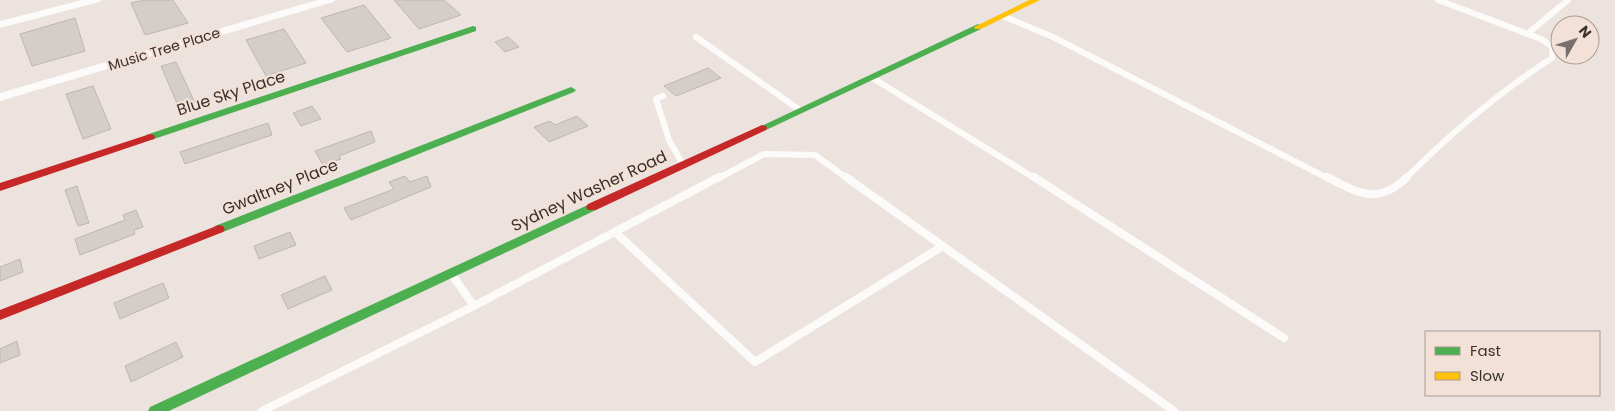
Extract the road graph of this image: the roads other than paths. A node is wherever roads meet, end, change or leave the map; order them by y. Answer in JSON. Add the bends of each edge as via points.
{"nodes":[{"id":1,"x":96,"y":0,"type":"edge"},
{"id":2,"x":329,"y":0,"type":"edge"},
{"id":3,"x":1036,"y":0,"type":"edge"},
{"id":4,"x":1438,"y":0,"type":"edge"},
{"id":5,"x":1568,"y":0,"type":"edge"},
{"id":6,"x":1003,"y":16,"type":"junction"},
{"id":7,"x":0,"y":25,"type":"edge"},
{"id":8,"x":473,"y":29,"type":"dead end"},
{"id":9,"x":1527,"y":34,"type":"junction"},
{"id":10,"x":696,"y":37,"type":"dead end"},
{"id":11,"x":872,"y":77,"type":"junction"},
{"id":12,"x":571,"y":90,"type":"dead end"},
{"id":13,"x":663,"y":96,"type":"dead end"},
{"id":14,"x":0,"y":97,"type":"edge"},
{"id":15,"x":800,"y":110,"type":"junction"},
{"id":16,"x":683,"y":165,"type":"junction"},
{"id":17,"x":0,"y":187,"type":"edge"},
{"id":18,"x":615,"y":232,"type":"junction"},
{"id":19,"x":943,"y":246,"type":"junction"},
{"id":20,"x":450,"y":273,"type":"junction"},
{"id":21,"x":474,"y":306,"type":"junction"},
{"id":22,"x":0,"y":315,"type":"edge"},
{"id":23,"x":1284,"y":338,"type":"dead end"},
{"id":24,"x":276,"y":408,"type":"edge"},
{"id":25,"x":155,"y":411,"type":"edge"},
{"id":26,"x":262,"y":411,"type":"edge"},
{"id":27,"x":1174,"y":411,"type":"edge"}],
"edges":[{"from":1,"to":7,"type":"street"},
{"from":2,"to":14,"type":"street","name":"Music Tree Place"},
{"from":3,"to":6,"type":"street","name":"Sydney Washer Road"},
{"from":4,"to":9,"type":"lane"},
{"from":5,"to":9,"type":"lane"},
{"from":6,"to":9,"type":"lane","via":[[1053,37],[1357,192],[1374,196],[1396,188],[1425,159],[1523,77],[1552,58],[1553,47]]},
{"from":6,"to":11,"type":"street","name":"Sydney Washer Road"},
{"from":8,"to":17,"type":"street","name":"Blue Sky Place"},
{"from":10,"to":15,"type":"lane"},
{"from":11,"to":15,"type":"street","name":"Sydney Washer Road"},
{"from":11,"to":23,"type":"lane"},
{"from":12,"to":22,"type":"street","name":"Gwaltney Place"},
{"from":13,"to":16,"type":"lane","via":[[656,99],[669,140]]},
{"from":15,"to":16,"type":"street","name":"Sydney Washer Road"},
{"from":16,"to":20,"type":"street","name":"Sydney Washer Road"},
{"from":18,"to":19,"type":"lane","via":[[764,154],[815,155]]},
{"from":18,"to":19,"type":"lane","via":[[755,362]]},
{"from":18,"to":21,"type":"lane"},
{"from":19,"to":27,"type":"lane"},
{"from":20,"to":21,"type":"lane"},
{"from":20,"to":25,"type":"street","name":"Sydney Washer Road"},
{"from":21,"to":24,"type":"lane"},
{"from":24,"to":26,"type":"lane"}]}
